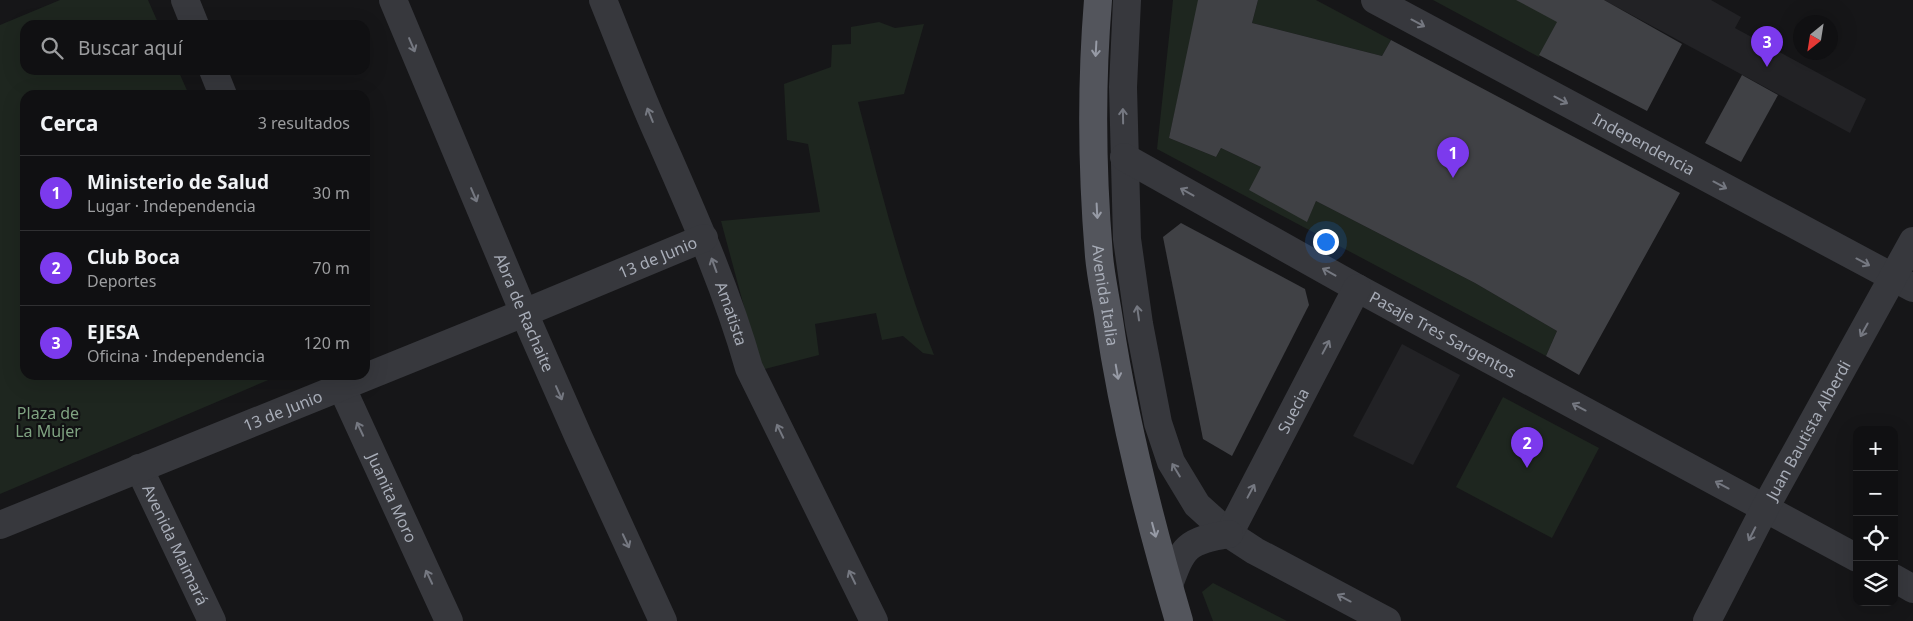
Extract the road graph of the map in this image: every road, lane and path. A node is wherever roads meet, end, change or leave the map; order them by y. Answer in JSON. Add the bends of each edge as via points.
{"nodes":[{"id":1,"x":185,"y":0,"type":"edge"},
{"id":2,"x":393,"y":0,"type":"edge"},
{"id":3,"x":603,"y":0,"type":"edge"},
{"id":4,"x":1098,"y":0,"type":"edge"},
{"id":5,"x":1127,"y":0,"type":"edge"},
{"id":6,"x":1375,"y":0,"type":"edge"},
{"id":7,"x":193,"y":20,"type":"edge"},
{"id":8,"x":215,"y":75,"type":"edge"},
{"id":9,"x":221,"y":90,"type":"edge"},
{"id":10,"x":1124,"y":157,"type":"junction"},
{"id":11,"x":704,"y":238,"type":"junction"},
{"id":12,"x":1913,"y":241,"type":"edge"},
{"id":13,"x":1903,"y":283,"type":"edge"},
{"id":14,"x":1357,"y":288,"type":"junction"},
{"id":15,"x":524,"y":313,"type":"junction"},
{"id":16,"x":370,"y":369,"type":"edge"},
{"id":17,"x":338,"y":381,"type":"edge"},
{"id":18,"x":139,"y":468,"type":"junction"},
{"id":19,"x":1765,"y":508,"type":"junction"},
{"id":20,"x":0,"y":525,"type":"edge"},
{"id":21,"x":1229,"y":534,"type":"junction"},
{"id":22,"x":1853,"y":556,"type":"edge"},
{"id":23,"x":1898,"y":580,"type":"edge"},
{"id":24,"x":1168,"y":585,"type":"junction"},
{"id":25,"x":1913,"y":589,"type":"edge"},
{"id":26,"x":212,"y":621,"type":"edge"},
{"id":27,"x":449,"y":621,"type":"edge"},
{"id":28,"x":663,"y":621,"type":"edge"},
{"id":29,"x":874,"y":621,"type":"edge"},
{"id":30,"x":1179,"y":621,"type":"edge"},
{"id":31,"x":1387,"y":621,"type":"edge"},
{"id":32,"x":1706,"y":621,"type":"edge"}],
"edges":[{"from":1,"to":7,"type":"street"},
{"from":2,"to":15,"type":"street","name":"Abra de Rachaite","one_way":true},
{"from":11,"to":3,"type":"street","name":"Amatista","one_way":true},
{"from":4,"to":24,"type":"main road","name":"Avenida Italia","one_way":true,"via":[[1093,99],[1100,258],[1122,398]]},
{"from":10,"to":5,"type":"street","name":"Avenida Italia","one_way":true},
{"from":6,"to":13,"type":"street","name":"Independencia","one_way":true},
{"from":8,"to":9,"type":"street"},
{"from":14,"to":10,"type":"street","name":"Pasaje Tres Sargentos","one_way":true},
{"from":21,"to":10,"type":"street","name":"Avenida Italia","one_way":true,"via":[[1197,505],[1171,462],[1158,423],[1127,239]]},
{"from":11,"to":15,"type":"street","name":"13 de Junio"},
{"from":29,"to":11,"type":"street","name":"Amatista","one_way":true,"via":[[749,368]]},
{"from":12,"to":13,"type":"street","name":"Juan Bautista Alberdi"},
{"from":13,"to":19,"type":"street","name":"Juan Bautista Alberdi","one_way":true},
{"from":19,"to":14,"type":"street","name":"Pasaje Tres Sargentos","one_way":true},
{"from":21,"to":14,"type":"street","name":"Suecia","one_way":true},
{"from":15,"to":16,"type":"street","name":"13 de Junio"},
{"from":15,"to":28,"type":"street","name":"Abra de Rachaite","one_way":true},
{"from":17,"to":18,"type":"street","name":"13 de Junio"},
{"from":27,"to":17,"type":"street","name":"Juanita Moro","one_way":true},
{"from":18,"to":20,"type":"street","name":"13 de Junio"},
{"from":18,"to":26,"type":"street","name":"Avenida Maimará"},
{"from":19,"to":22,"type":"street","name":"Pasaje Tres Sargentos"},
{"from":19,"to":32,"type":"street","name":"Juan Bautista Alberdi","one_way":true},
{"from":21,"to":24,"type":"street","via":[[1210,537],[1187,548],[1180,556]]},
{"from":31,"to":21,"type":"street","name":"Avenida Italia","one_way":true,"via":[[1255,552]]},
{"from":23,"to":25,"type":"street"},
{"from":24,"to":30,"type":"main road","name":"Avenida Italia"}]}
